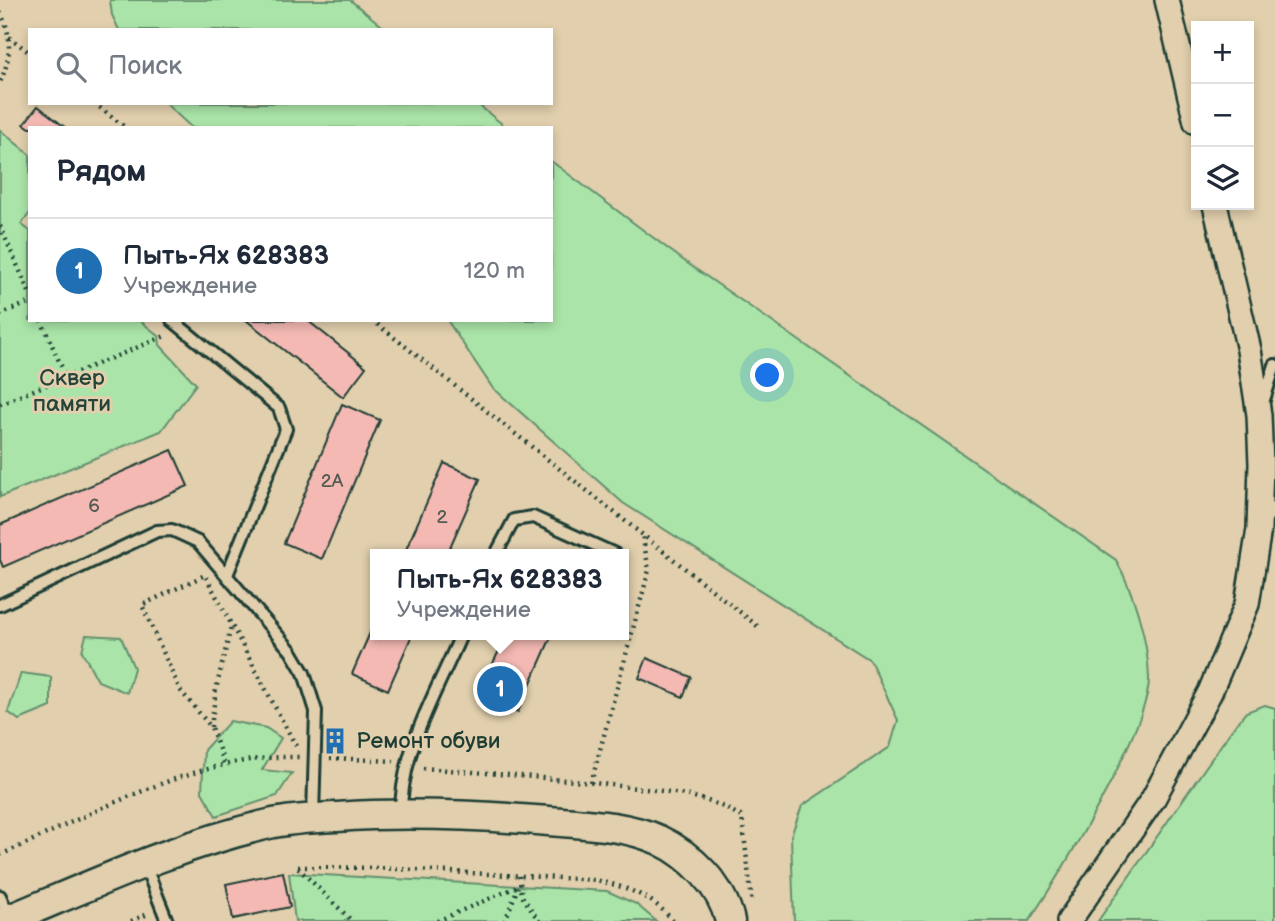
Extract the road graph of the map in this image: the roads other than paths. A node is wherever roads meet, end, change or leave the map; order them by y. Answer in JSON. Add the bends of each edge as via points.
{"nodes":[{"id":1,"x":1167,"y":0,"type":"edge"},
{"id":2,"x":1191,"y":101,"type":"edge"},
{"id":3,"x":1216,"y":210,"type":"edge"},
{"id":4,"x":174,"y":322,"type":"edge"},
{"id":5,"x":1275,"y":365,"type":"edge"},
{"id":6,"x":1259,"y":415,"type":"junction"},
{"id":7,"x":1275,"y":507,"type":"edge"},
{"id":8,"x":1259,"y":529,"type":"junction"},
{"id":9,"x":499,"y":549,"type":"edge"},
{"id":10,"x":604,"y":549,"type":"edge"},
{"id":11,"x":226,"y":575,"type":"junction"},
{"id":12,"x":0,"y":605,"type":"edge"},
{"id":13,"x":459,"y":640,"type":"edge"},
{"id":14,"x":401,"y":813,"type":"junction"},
{"id":15,"x":313,"y":818,"type":"junction"},
{"id":16,"x":144,"y":863,"type":"junction"},
{"id":17,"x":5,"y":912,"type":"edge"},
{"id":18,"x":167,"y":921,"type":"edge"},
{"id":19,"x":730,"y":921,"type":"edge"},
{"id":20,"x":1069,"y":921,"type":"edge"}],
"edges":[{"from":1,"to":2,"type":"street"},
{"from":3,"to":6,"type":"street","via":[[1249,350]]},
{"from":4,"to":11,"type":"lane","via":[[279,408],[286,429]]},
{"from":5,"to":6,"type":"lane"},
{"from":6,"to":8,"type":"street"},
{"from":7,"to":8,"type":"lane"},
{"from":8,"to":20,"type":"street","via":[[1247,604],[1210,692],[1153,799]]},
{"from":9,"to":10,"type":"lane","via":[[514,520],[523,517],[533,517]]},
{"from":11,"to":12,"type":"lane","via":[[188,535],[157,531]]},
{"from":11,"to":15,"type":"lane","via":[[291,651],[312,692],[316,711]]},
{"from":13,"to":14,"type":"lane","via":[[407,764]]},
{"from":14,"to":15,"type":"street"},
{"from":14,"to":19,"type":"street","via":[[590,825],[658,840],[688,858],[713,884]]},
{"from":15,"to":16,"type":"street","via":[[225,835]]},
{"from":16,"to":17,"type":"street"},
{"from":16,"to":18,"type":"lane"}]}
